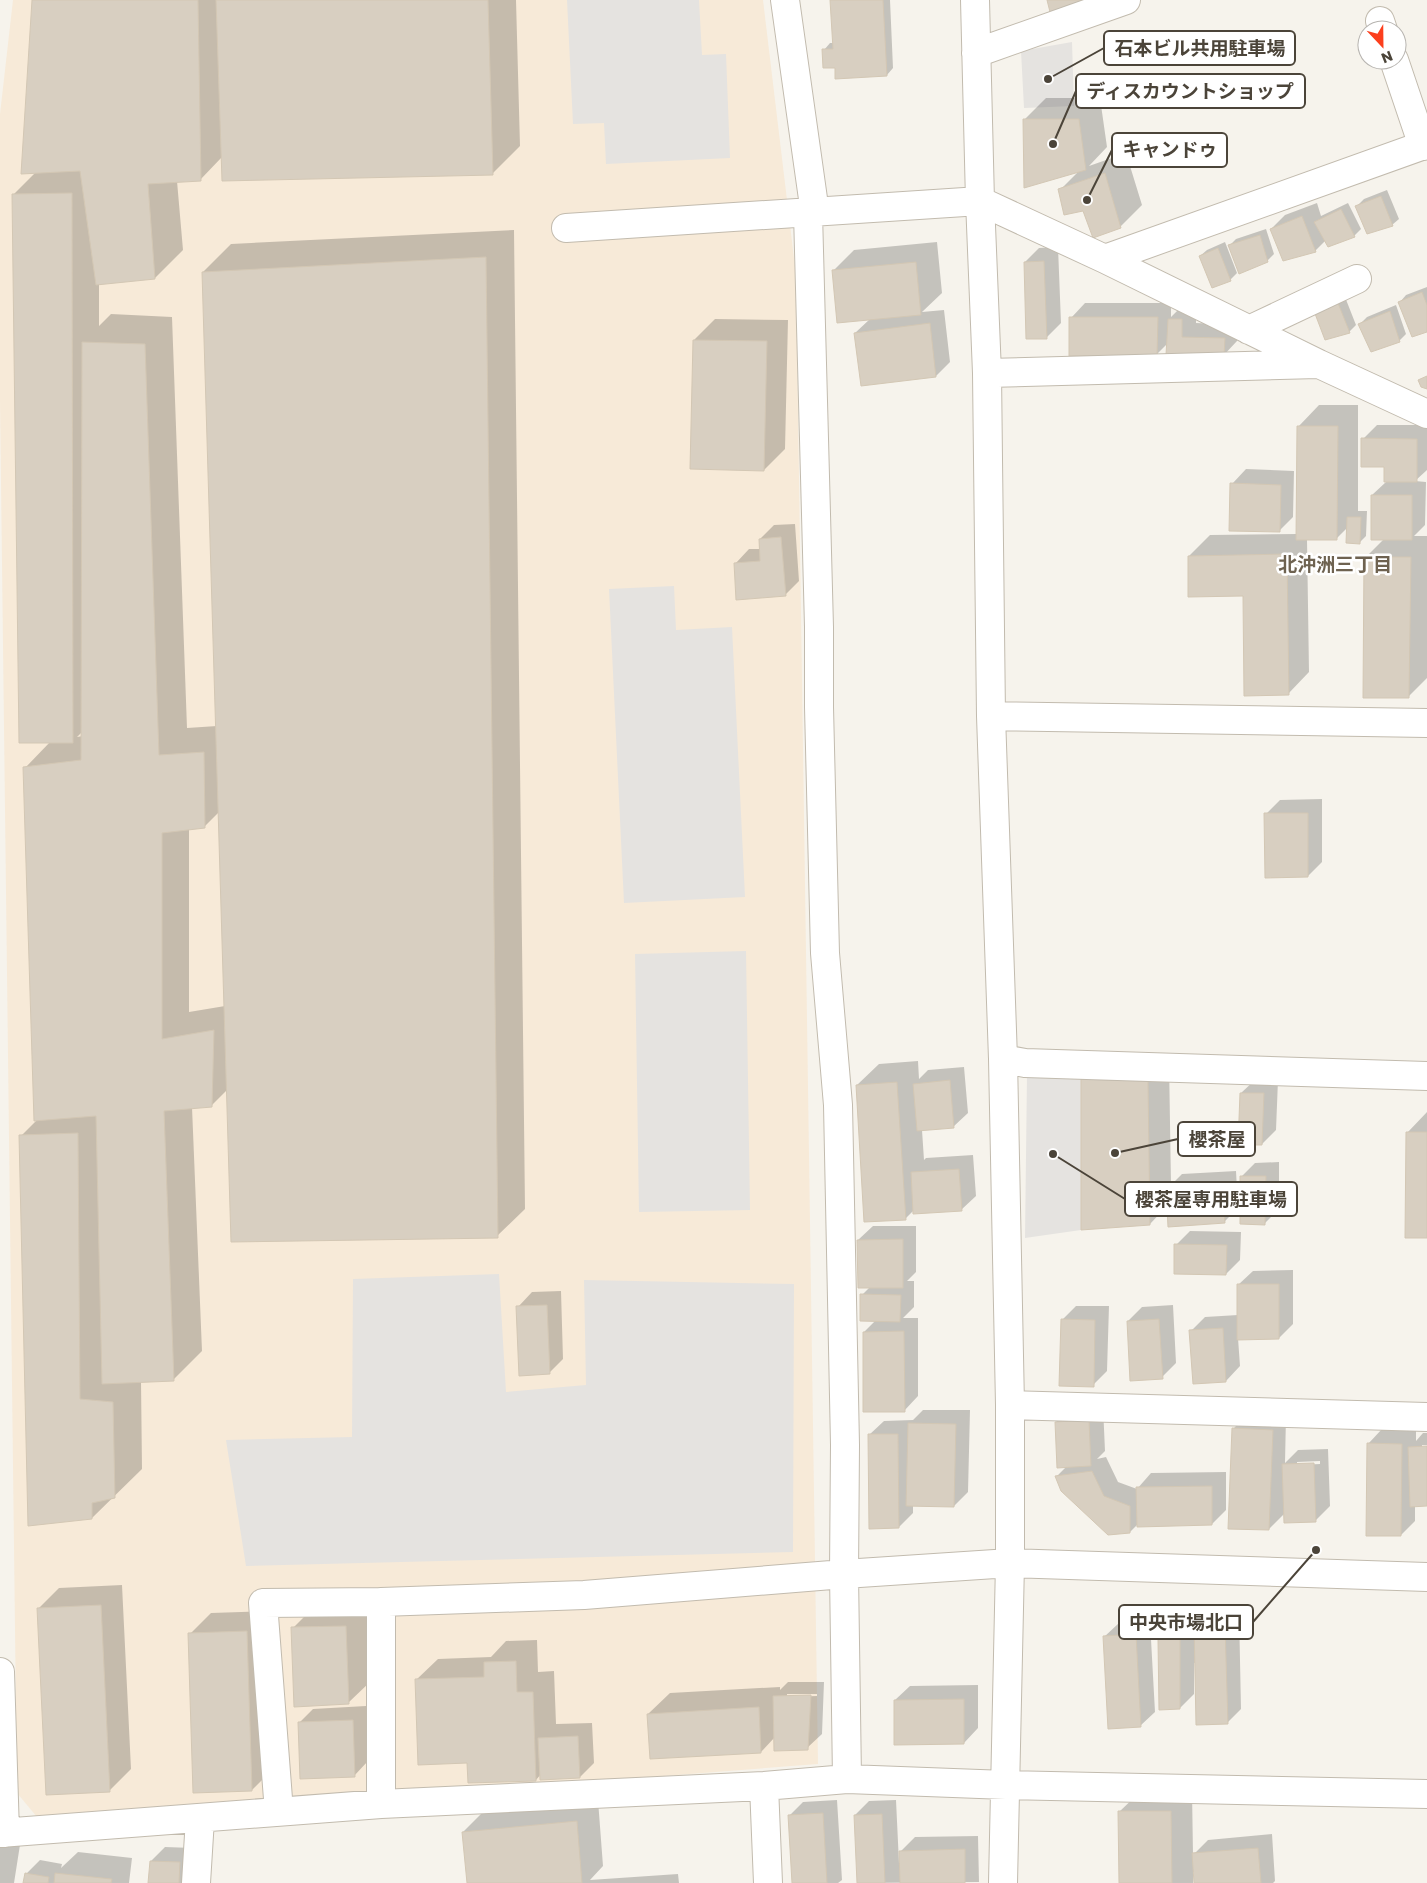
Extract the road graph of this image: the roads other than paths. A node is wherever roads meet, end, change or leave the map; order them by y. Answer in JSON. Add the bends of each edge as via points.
{"nodes":[{"id":1,"x":785,"y":0,"type":"edge"},
{"id":2,"x":975,"y":0,"type":"edge"},
{"id":3,"x":1126,"y":0,"type":"edge"},
{"id":4,"x":976,"y":53,"type":"junction"},
{"id":5,"x":1398,"y":70,"type":"edge"},
{"id":6,"x":1425,"y":145,"type":"edge"},
{"id":7,"x":980,"y":201,"type":"junction"},
{"id":8,"x":811,"y":213,"type":"junction"},
{"id":9,"x":566,"y":228,"type":"dead end"},
{"id":10,"x":1105,"y":259,"type":"junction"},
{"id":11,"x":1357,"y":279,"type":"dead end"},
{"id":12,"x":1249,"y":330,"type":"junction"},
{"id":13,"x":1319,"y":364,"type":"junction"},
{"id":14,"x":987,"y":373,"type":"junction"},
{"id":15,"x":1427,"y":414,"type":"edge"},
{"id":16,"x":991,"y":716,"type":"junction"},
{"id":17,"x":1427,"y":723,"type":"edge"},
{"id":18,"x":1003,"y":1059,"type":"junction"},
{"id":19,"x":1427,"y":1076,"type":"edge"},
{"id":20,"x":1010,"y":1405,"type":"junction"},
{"id":21,"x":1427,"y":1417,"type":"edge"},
{"id":22,"x":1010,"y":1563,"type":"junction"},
{"id":23,"x":844,"y":1574,"type":"junction"},
{"id":24,"x":1427,"y":1577,"type":"edge"},
{"id":25,"x":381,"y":1602,"type":"junction"},
{"id":26,"x":0,"y":1672,"type":"edge"},
{"id":27,"x":847,"y":1779,"type":"junction"},
{"id":28,"x":1006,"y":1785,"type":"junction"},
{"id":29,"x":764,"y":1786,"type":"junction"},
{"id":30,"x":1427,"y":1794,"type":"edge"},
{"id":31,"x":381,"y":1804,"type":"junction"},
{"id":32,"x":279,"y":1812,"type":"junction"},
{"id":33,"x":200,"y":1819,"type":"junction"},
{"id":34,"x":3,"y":1833,"type":"edge"},
{"id":35,"x":196,"y":1883,"type":"edge"},
{"id":36,"x":768,"y":1883,"type":"edge"},
{"id":37,"x":1003,"y":1883,"type":"edge"}],
"edges":[{"from":1,"to":8,"type":"street"},
{"from":2,"to":4,"type":"street"},
{"from":3,"to":4,"type":"street"},
{"from":4,"to":7,"type":"street"},
{"from":5,"to":6,"type":"street"},
{"from":6,"to":10,"type":"street"},
{"from":7,"to":8,"type":"street"},
{"from":7,"to":10,"type":"street"},
{"from":7,"to":14,"type":"street"},
{"from":8,"to":9,"type":"street"},
{"from":8,"to":23,"type":"street","via":[[825,953],[838,1105],[845,1445]]},
{"from":10,"to":12,"type":"street"},
{"from":11,"to":12,"type":"street"},
{"from":12,"to":13,"type":"street"},
{"from":13,"to":14,"type":"street"},
{"from":13,"to":15,"type":"street"},
{"from":14,"to":16,"type":"street"},
{"from":16,"to":17,"type":"street"},
{"from":16,"to":18,"type":"street"},
{"from":18,"to":19,"type":"street","via":[[1025,1063]]},
{"from":18,"to":20,"type":"street"},
{"from":20,"to":21,"type":"street"},
{"from":20,"to":22,"type":"street"},
{"from":22,"to":23,"type":"street"},
{"from":22,"to":24,"type":"street"},
{"from":22,"to":28,"type":"street"},
{"from":23,"to":25,"type":"street","via":[[584,1595]]},
{"from":23,"to":27,"type":"street"},
{"from":25,"to":31,"type":"street"},
{"from":25,"to":32,"type":"street","via":[[263,1603]]},
{"from":26,"to":34,"type":"street"},
{"from":27,"to":28,"type":"street"},
{"from":27,"to":29,"type":"street"},
{"from":28,"to":30,"type":"street"},
{"from":28,"to":37,"type":"street"},
{"from":29,"to":31,"type":"street"},
{"from":29,"to":36,"type":"street"},
{"from":31,"to":32,"type":"street"},
{"from":32,"to":33,"type":"street"},
{"from":33,"to":34,"type":"street"},
{"from":33,"to":35,"type":"street"}]}
